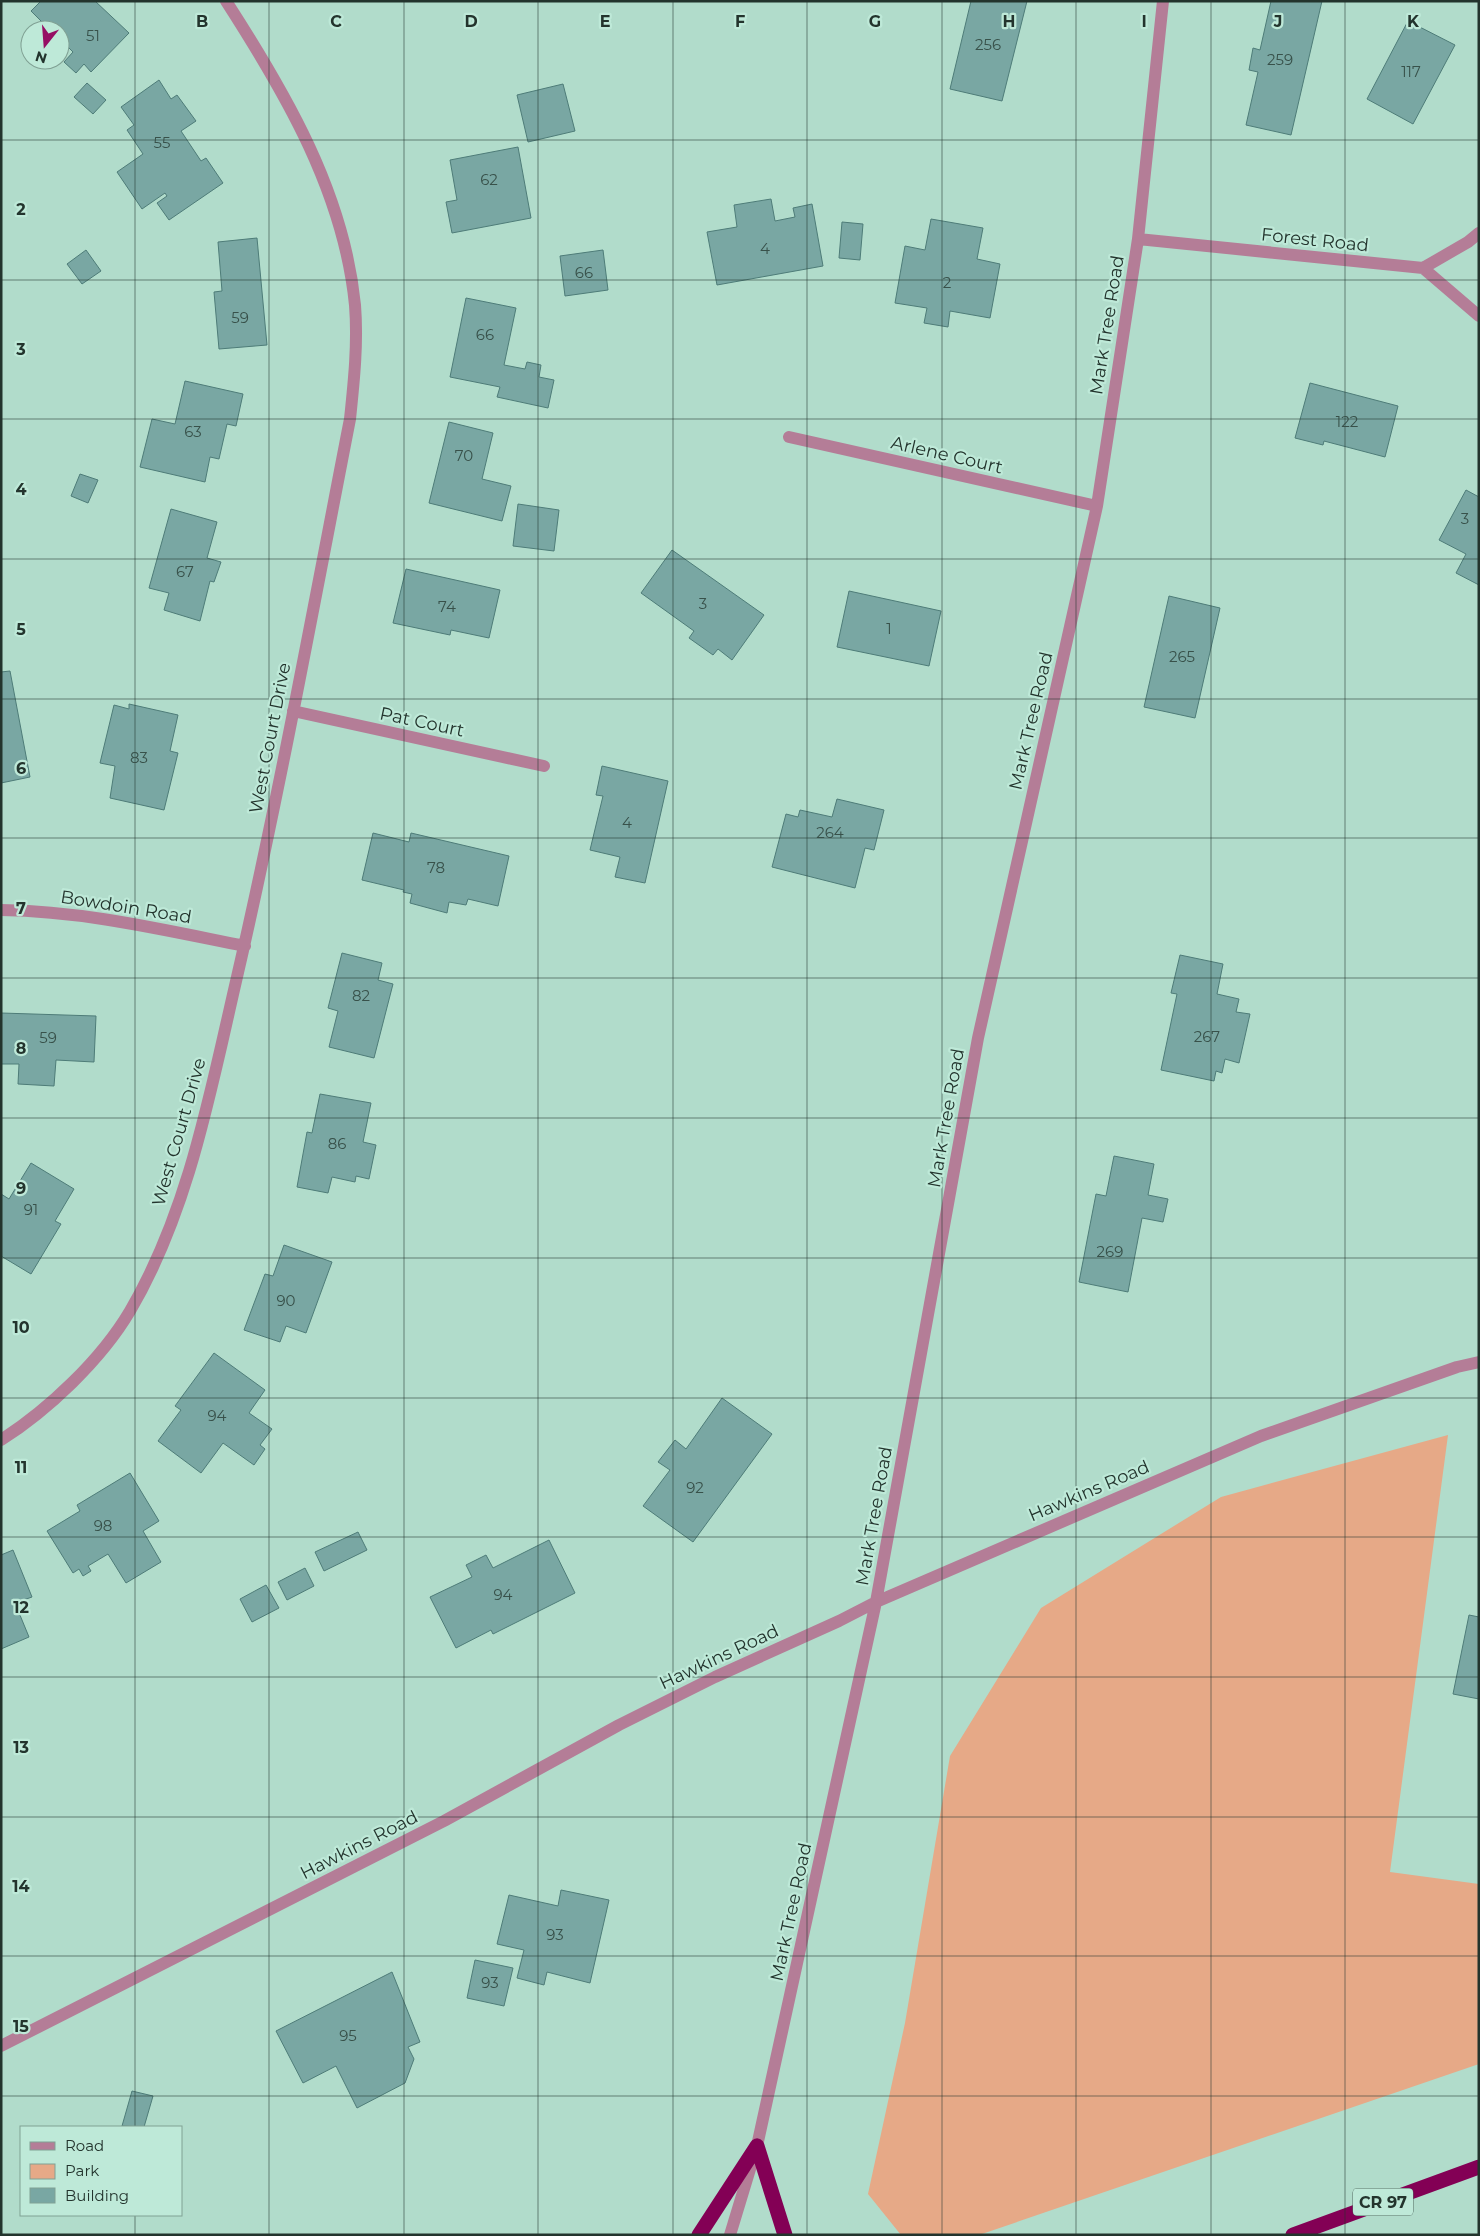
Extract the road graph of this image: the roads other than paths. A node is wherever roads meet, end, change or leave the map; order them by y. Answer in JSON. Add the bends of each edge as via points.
{"nodes":[{"id":1,"x":226,"y":1,"type":"edge"},
{"id":2,"x":1164,"y":1,"type":"edge"},
{"id":3,"x":1479,"y":233,"type":"edge"},
{"id":4,"x":1138,"y":239,"type":"junction"},
{"id":5,"x":1423,"y":268,"type":"junction"},
{"id":6,"x":1479,"y":316,"type":"edge"},
{"id":7,"x":789,"y":437,"type":"dead end"},
{"id":8,"x":1097,"y":506,"type":"junction"},
{"id":9,"x":293,"y":711,"type":"junction"},
{"id":10,"x":544,"y":766,"type":"dead end"},
{"id":11,"x":1,"y":910,"type":"edge"},
{"id":12,"x":245,"y":946,"type":"junction"},
{"id":13,"x":1479,"y":1362,"type":"edge"},
{"id":14,"x":1,"y":1440,"type":"edge"},
{"id":15,"x":876,"y":1602,"type":"junction"},
{"id":16,"x":1,"y":2046,"type":"edge"},
{"id":17,"x":757,"y":2146,"type":"junction"},
{"id":18,"x":1479,"y":2167,"type":"edge"},
{"id":19,"x":699,"y":2235,"type":"edge"},
{"id":20,"x":730,"y":2235,"type":"edge"},
{"id":21,"x":785,"y":2235,"type":"edge"},
{"id":22,"x":1292,"y":2235,"type":"edge"}],
"edges":[{"from":1,"to":9,"type":"street","name":"West Court Drive","via":[[266,63],[312,149],[346,247],[355,305],[357,356],[350,419]]},
{"from":2,"to":4,"type":"street","name":"Mark Tree Road"},
{"from":3,"to":5,"type":"street"},
{"from":4,"to":5,"type":"street","name":"Forest Road"},
{"from":4,"to":8,"type":"street","name":"Mark Tree Road"},
{"from":5,"to":6,"type":"street"},
{"from":7,"to":8,"type":"street","name":"Arlene Court"},
{"from":8,"to":15,"type":"street","name":"Mark Tree Road","via":[[978,1038]]},
{"from":9,"to":10,"type":"street","name":"Pat Court"},
{"from":9,"to":12,"type":"street","name":"West Court Drive"},
{"from":11,"to":12,"type":"street","name":"Bowdoin Road","via":[[96,917]]},
{"from":12,"to":14,"type":"street","name":"West Court Drive","via":[[204,1120],[167,1236],[129,1312],[85,1370]]},
{"from":13,"to":15,"type":"street","name":"Hawkins Road","via":[[1261,1436]]},
{"from":15,"to":16,"type":"street","name":"Hawkins Road","via":[[620,1724],[444,1821]]},
{"from":15,"to":17,"type":"street","name":"Mark Tree Road"},
{"from":17,"to":19,"type":"highway"},
{"from":17,"to":20,"type":"street","name":"Mark Tree Road"},
{"from":17,"to":21,"type":"highway"},
{"from":18,"to":22,"type":"highway","number":"CR 97"}]}
